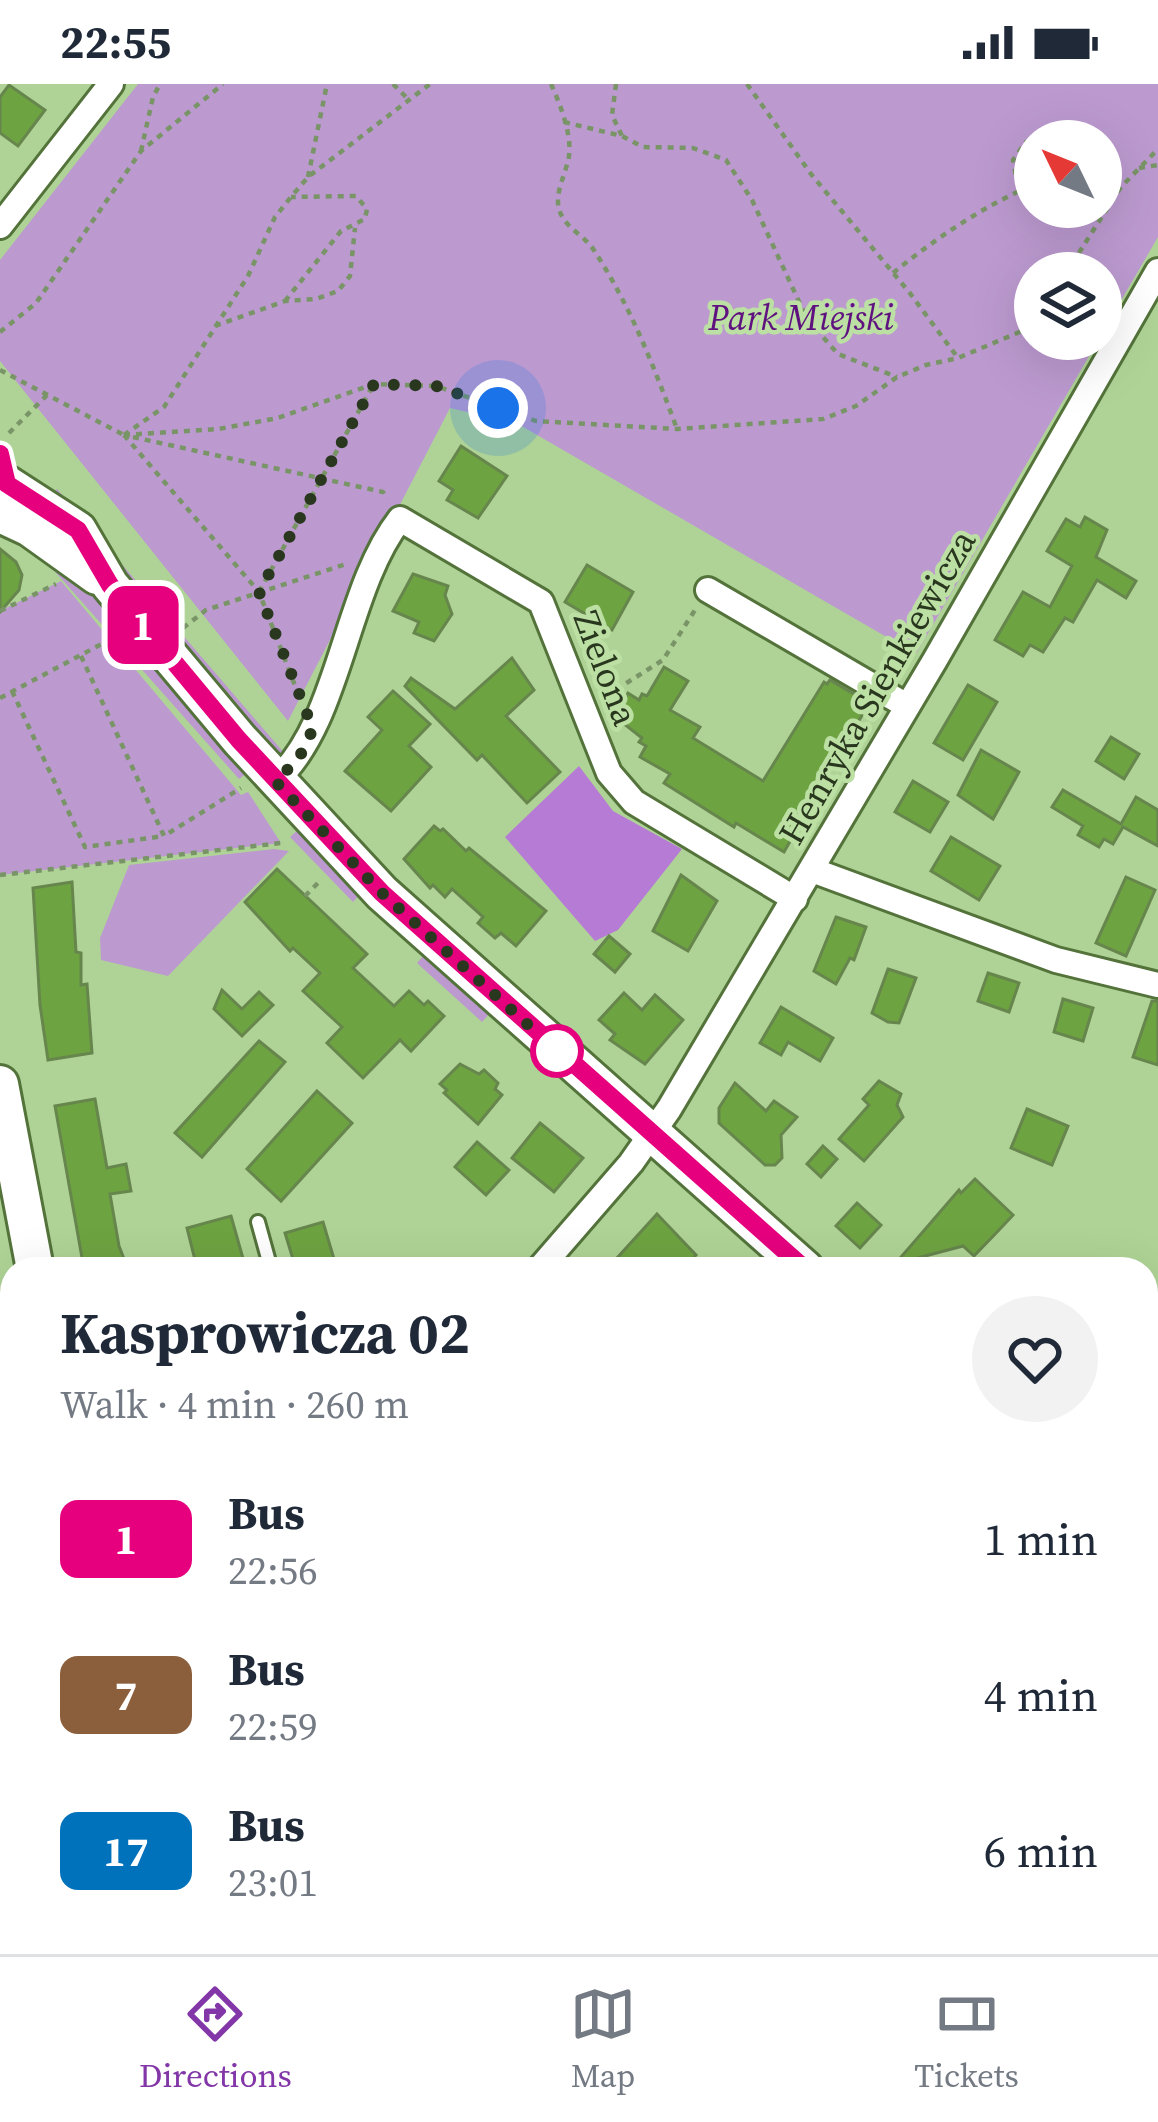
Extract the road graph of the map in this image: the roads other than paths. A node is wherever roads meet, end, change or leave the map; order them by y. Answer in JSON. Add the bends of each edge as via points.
{"nodes":[{"id":1,"x":111,"y":84,"type":"edge"},
{"id":2,"x":0,"y":226,"type":"edge"},
{"id":3,"x":1158,"y":272,"type":"edge"},
{"id":4,"x":3,"y":478,"type":"edge"},
{"id":5,"x":708,"y":590,"type":"road end"},
{"id":6,"x":908,"y":706,"type":"junction"},
{"id":7,"x":270,"y":775,"type":"junction"},
{"id":8,"x":812,"y":870,"type":"junction"},
{"id":9,"x":795,"y":898,"type":"junction"},
{"id":10,"x":1156,"y":979,"type":"edge"},
{"id":11,"x":0,"y":1084,"type":"edge"},
{"id":12,"x":4,"y":1132,"type":"edge"},
{"id":13,"x":652,"y":1135,"type":"junction"},
{"id":14,"x":258,"y":1222,"type":"dead end"},
{"id":15,"x":32,"y":1257,"type":"edge"},
{"id":16,"x":268,"y":1257,"type":"edge"},
{"id":17,"x":549,"y":1257,"type":"edge"},
{"id":18,"x":791,"y":1257,"type":"edge"}],
"edges":[{"from":1,"to":2,"type":"street"},
{"from":3,"to":6,"type":"street","name":"Henryka Sienkiewicza"},
{"from":4,"to":7,"type":"street","via":[[78,530],[110,585]]},
{"from":5,"to":6,"type":"street"},
{"from":6,"to":8,"type":"street","name":"Henryka Sienkiewicza"},
{"from":7,"to":9,"type":"street","name":"Zielona","via":[[298,760],[400,520],[541,602],[609,773],[634,802]]},
{"from":7,"to":13,"type":"street","via":[[382,893]]},
{"from":8,"to":9,"type":"street","name":"Henryka Sienkiewicza"},
{"from":8,"to":10,"type":"street","via":[[1056,960]]},
{"from":9,"to":13,"type":"street","name":"Henryka Sienkiewicza"},
{"from":11,"to":12,"type":"street"},
{"from":12,"to":15,"type":"street"},
{"from":13,"to":17,"type":"street","name":"Henryka Sienkiewicza"},
{"from":13,"to":18,"type":"street"},
{"from":14,"to":16,"type":"lane"}]}
